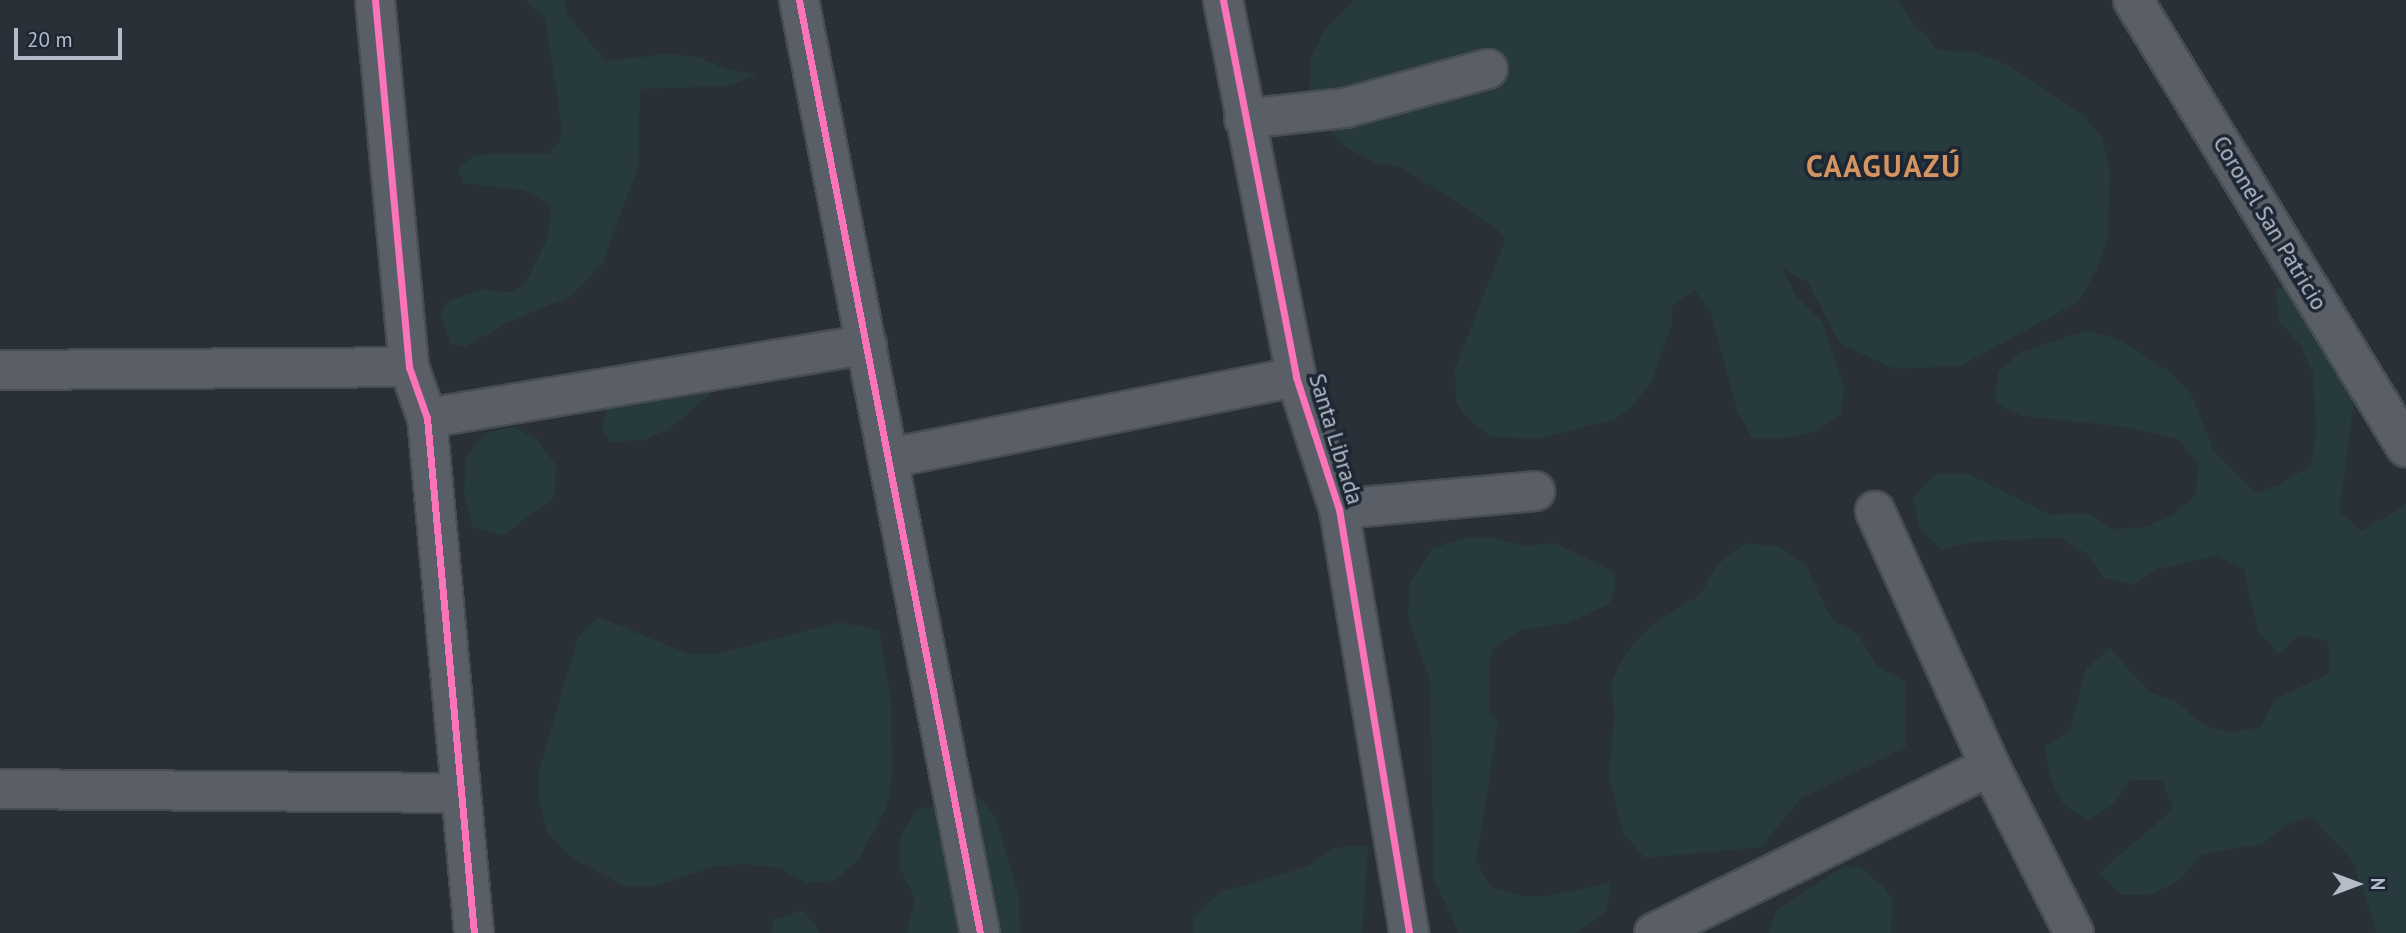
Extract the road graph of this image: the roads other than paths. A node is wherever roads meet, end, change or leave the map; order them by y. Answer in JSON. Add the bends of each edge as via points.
{"nodes":[{"id":1,"x":375,"y":0,"type":"edge"},
{"id":2,"x":799,"y":0,"type":"edge"},
{"id":3,"x":1223,"y":0,"type":"edge"},
{"id":4,"x":2133,"y":0,"type":"edge"},
{"id":5,"x":1488,"y":69,"type":"dead end"},
{"id":6,"x":1244,"y":119,"type":"junction"},
{"id":7,"x":867,"y":344,"type":"junction"},
{"id":8,"x":409,"y":367,"type":"junction"},
{"id":9,"x":0,"y":370,"type":"edge"},
{"id":10,"x":1296,"y":377,"type":"junction"},
{"id":11,"x":427,"y":418,"type":"junction"},
{"id":12,"x":2406,"y":447,"type":"edge"},
{"id":13,"x":890,"y":458,"type":"junction"},
{"id":14,"x":1535,"y":491,"type":"dead end"},
{"id":15,"x":1339,"y":509,"type":"junction"},
{"id":16,"x":1875,"y":511,"type":"dead end"},
{"id":17,"x":1990,"y":766,"type":"junction"},
{"id":18,"x":0,"y":789,"type":"edge"},
{"id":19,"x":459,"y":793,"type":"junction"},
{"id":20,"x":474,"y":933,"type":"edge"},
{"id":21,"x":980,"y":933,"type":"edge"},
{"id":22,"x":1409,"y":933,"type":"edge"},
{"id":23,"x":1654,"y":933,"type":"edge"},
{"id":24,"x":2074,"y":933,"type":"edge"}],
"edges":[{"from":1,"to":8,"type":"street"},
{"from":2,"to":7,"type":"street"},
{"from":3,"to":6,"type":"street","name":"Santa Librada"},
{"from":4,"to":12,"type":"street","name":"Coronel San Patricio"},
{"from":5,"to":6,"type":"street","via":[[1346,108]]},
{"from":6,"to":10,"type":"street","name":"Santa Librada"},
{"from":7,"to":11,"type":"street"},
{"from":7,"to":13,"type":"street"},
{"from":8,"to":9,"type":"street"},
{"from":8,"to":11,"type":"street"},
{"from":10,"to":13,"type":"street"},
{"from":10,"to":15,"type":"street","name":"Santa Librada"},
{"from":11,"to":19,"type":"street"},
{"from":13,"to":21,"type":"street"},
{"from":14,"to":15,"type":"street"},
{"from":15,"to":22,"type":"street","name":"Santa Librada"},
{"from":16,"to":17,"type":"street"},
{"from":17,"to":23,"type":"street"},
{"from":17,"to":24,"type":"street"},
{"from":18,"to":19,"type":"street"},
{"from":19,"to":20,"type":"street"}]}
